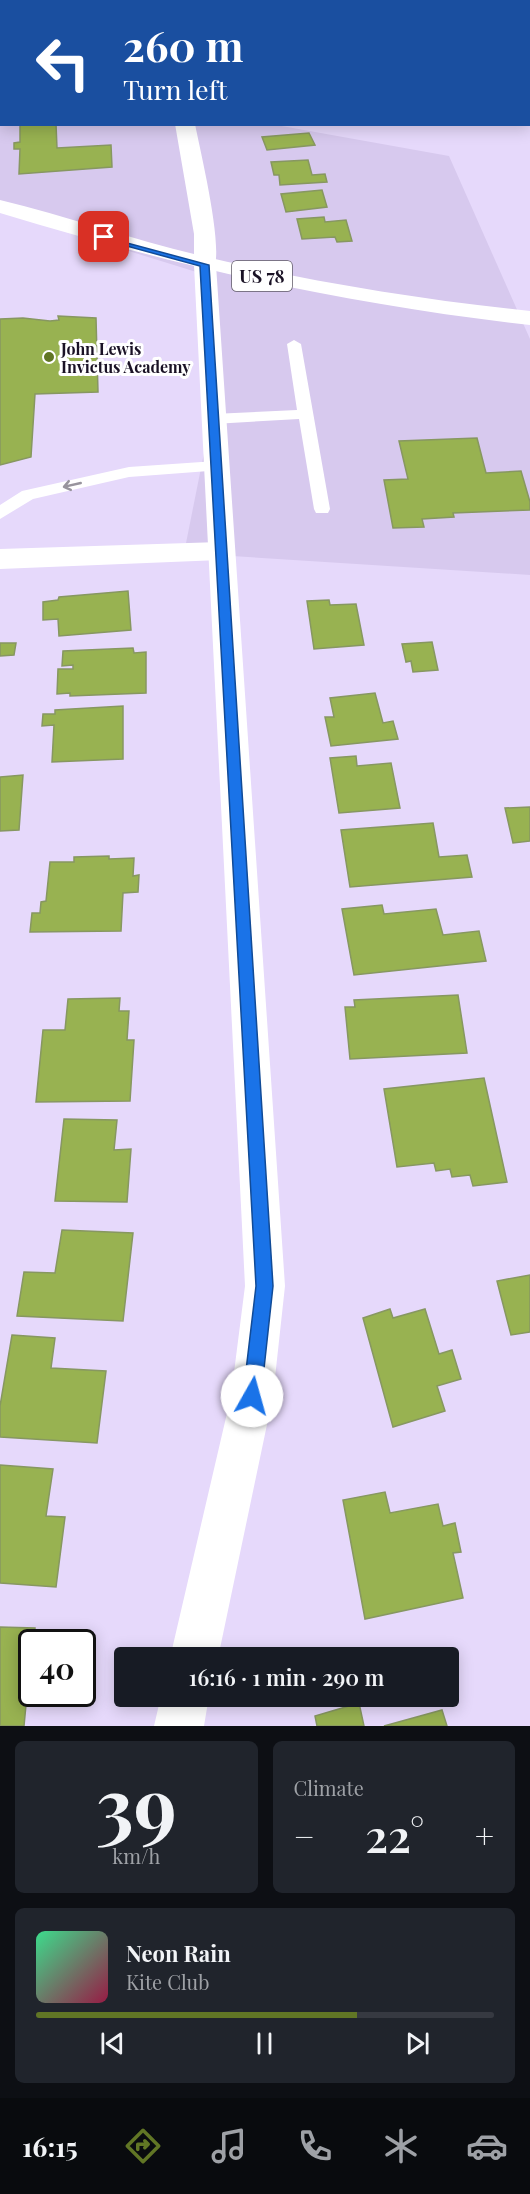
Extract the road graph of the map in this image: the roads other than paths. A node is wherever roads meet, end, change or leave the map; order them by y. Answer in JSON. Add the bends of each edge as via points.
{"nodes":[{"id":1,"x":185,"y":126,"type":"edge"},
{"id":2,"x":0,"y":206,"type":"edge"},
{"id":3,"x":205,"y":265,"type":"junction"},
{"id":4,"x":530,"y":318,"type":"edge"},
{"id":5,"x":294,"y":344,"type":"dead end"},
{"id":6,"x":306,"y":414,"type":"junction"},
{"id":7,"x":213,"y":419,"type":"junction"},
{"id":8,"x":216,"y":466,"type":"junction"},
{"id":9,"x":322,"y":509,"type":"dead end"},
{"id":10,"x":0,"y":513,"type":"edge"},
{"id":11,"x":220,"y":551,"type":"junction"},
{"id":12,"x":0,"y":559,"type":"edge"},
{"id":13,"x":196,"y":1647,"type":"edge"},
{"id":14,"x":182,"y":1707,"type":"edge"},
{"id":15,"x":178,"y":1726,"type":"edge"}],
"edges":[{"from":1,"to":3,"type":"street","via":[[205,234]]},
{"from":2,"to":3,"type":"street","number":"US 78"},
{"from":3,"to":4,"type":"street","number":"US 78","via":[[335,291]]},
{"from":3,"to":7,"type":"street"},
{"from":5,"to":6,"type":"lane"},
{"from":6,"to":7,"type":"lane"},
{"from":6,"to":9,"type":"lane"},
{"from":7,"to":8,"type":"street"},
{"from":8,"to":10,"type":"lane","one_way":true,"via":[[129,472],[28,495]]},
{"from":8,"to":11,"type":"street"},
{"from":11,"to":12,"type":"street"},
{"from":11,"to":13,"type":"street","via":[[264,1286],[252,1396]]},
{"from":14,"to":15,"type":"street"}]}
